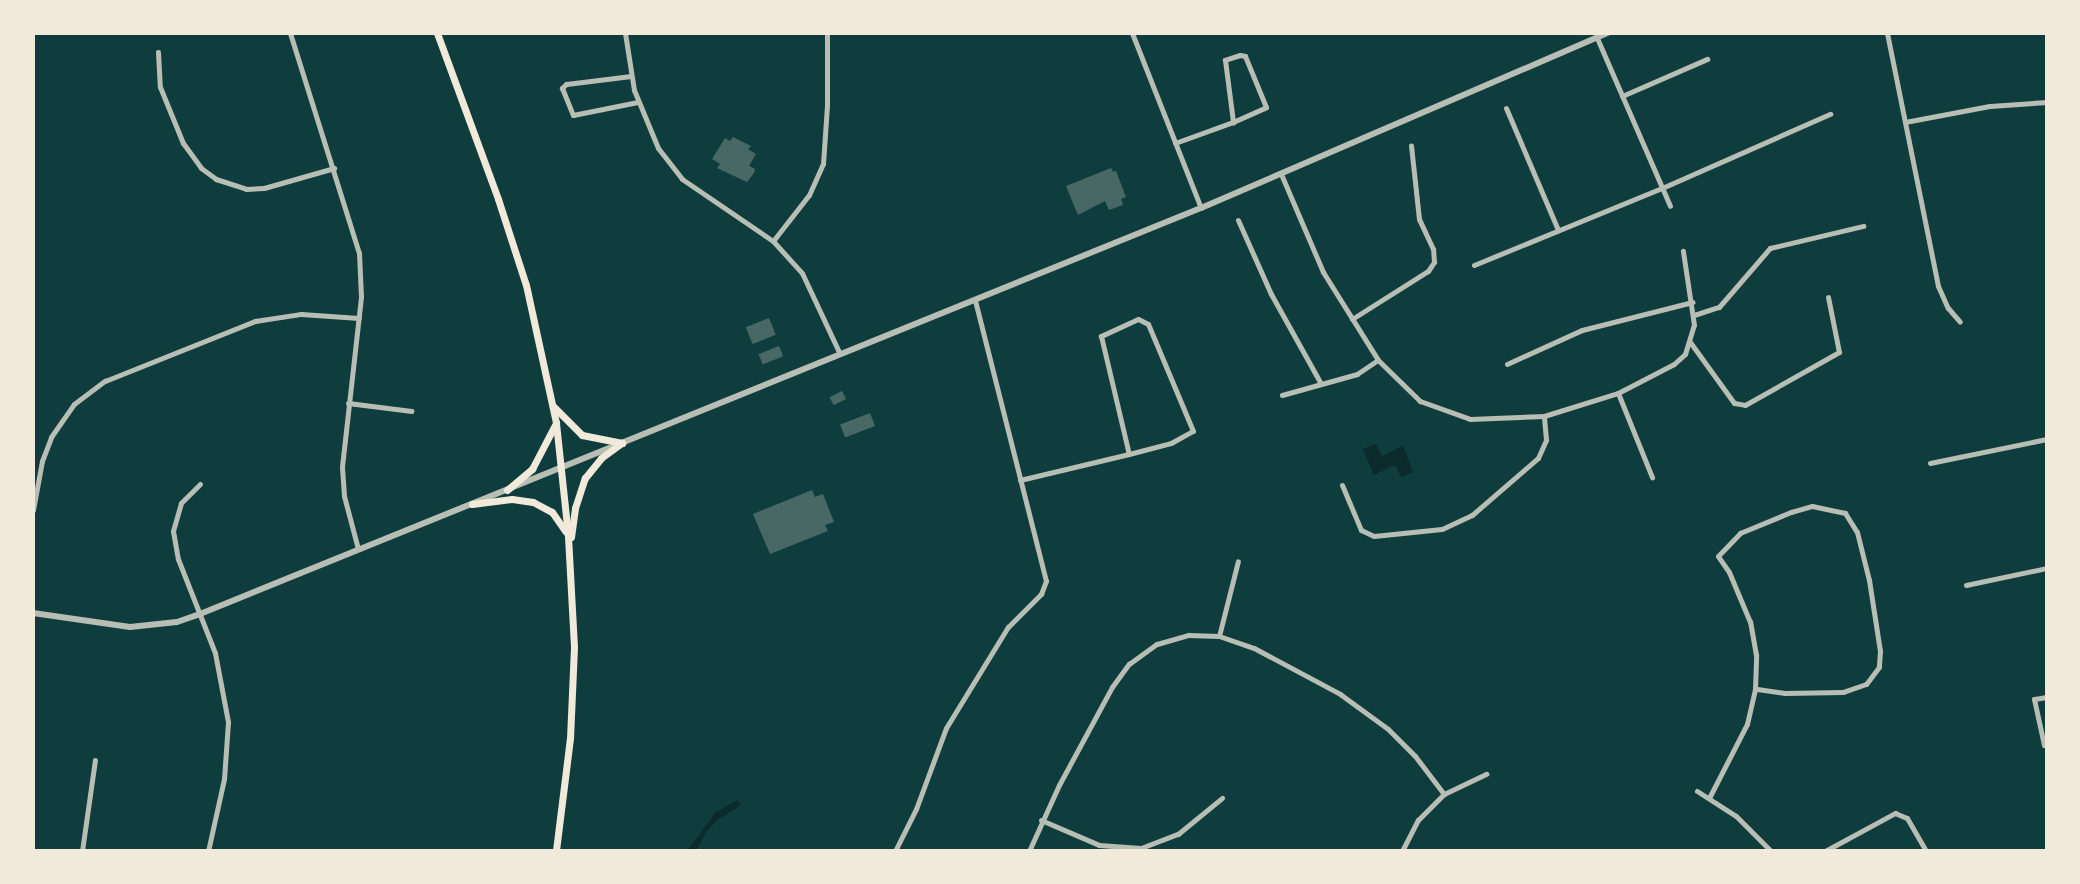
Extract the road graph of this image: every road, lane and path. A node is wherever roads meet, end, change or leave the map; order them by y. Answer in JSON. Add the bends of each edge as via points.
{"nodes":[{"id":1,"x":290,"y":33,"type":"edge"},
{"id":2,"x":438,"y":33,"type":"edge"},
{"id":3,"x":625,"y":33,"type":"edge"},
{"id":4,"x":827,"y":33,"type":"edge"},
{"id":5,"x":1132,"y":33,"type":"edge"},
{"id":6,"x":1608,"y":33,"type":"edge"},
{"id":7,"x":1887,"y":33,"type":"edge"},
{"id":8,"x":1597,"y":38,"type":"junction"},
{"id":9,"x":158,"y":52,"type":"dead end"},
{"id":10,"x":1707,"y":59,"type":"dead end"},
{"id":11,"x":631,"y":76,"type":"junction"},
{"id":12,"x":1622,"y":96,"type":"junction"},
{"id":13,"x":638,"y":102,"type":"junction"},
{"id":14,"x":2047,"y":102,"type":"edge"},
{"id":15,"x":1506,"y":108,"type":"dead end"},
{"id":16,"x":1830,"y":114,"type":"dead end"},
{"id":17,"x":1233,"y":122,"type":"junction"},
{"id":18,"x":1905,"y":122,"type":"junction"},
{"id":19,"x":1175,"y":144,"type":"junction"},
{"id":20,"x":1411,"y":145,"type":"dead end"},
{"id":21,"x":334,"y":168,"type":"junction"},
{"id":22,"x":1281,"y":174,"type":"junction"},
{"id":23,"x":1662,"y":188,"type":"junction"},
{"id":24,"x":1670,"y":206,"type":"dead end"},
{"id":25,"x":1201,"y":208,"type":"junction"},
{"id":26,"x":1238,"y":220,"type":"dead end"},
{"id":27,"x":1863,"y":226,"type":"dead end"},
{"id":28,"x":1558,"y":230,"type":"junction"},
{"id":29,"x":773,"y":241,"type":"junction"},
{"id":30,"x":1683,"y":251,"type":"dead end"},
{"id":31,"x":1474,"y":265,"type":"dead end"},
{"id":32,"x":1828,"y":297,"type":"dead end"},
{"id":33,"x":975,"y":300,"type":"junction"},
{"id":34,"x":1693,"y":302,"type":"junction"},
{"id":35,"x":1694,"y":315,"type":"junction"},
{"id":36,"x":359,"y":318,"type":"junction"},
{"id":37,"x":1352,"y":320,"type":"junction"},
{"id":38,"x":1959,"y":322,"type":"dead end"},
{"id":39,"x":1690,"y":342,"type":"junction"},
{"id":40,"x":840,"y":355,"type":"junction"},
{"id":41,"x":1378,"y":360,"type":"junction"},
{"id":42,"x":1507,"y":364,"type":"dead end"},
{"id":43,"x":1320,"y":382,"type":"junction"},
{"id":44,"x":1618,"y":393,"type":"junction"},
{"id":45,"x":1282,"y":395,"type":"dead end"},
{"id":46,"x":348,"y":403,"type":"junction"},
{"id":47,"x":553,"y":406,"type":"junction"},
{"id":48,"x":411,"y":411,"type":"dead end"},
{"id":49,"x":1544,"y":416,"type":"junction"},
{"id":50,"x":556,"y":423,"type":"junction"},
{"id":51,"x":2047,"y":439,"type":"edge"},
{"id":52,"x":622,"y":443,"type":"junction"},
{"id":53,"x":1129,"y":454,"type":"junction"},
{"id":54,"x":33,"y":459,"type":"edge"},
{"id":55,"x":42,"y":461,"type":"junction"},
{"id":56,"x":1930,"y":463,"type":"dead end"},
{"id":57,"x":561,"y":468,"type":"junction"},
{"id":58,"x":1652,"y":477,"type":"dead end"},
{"id":59,"x":1020,"y":480,"type":"junction"},
{"id":60,"x":200,"y":484,"type":"dead end"},
{"id":61,"x":1342,"y":485,"type":"dead end"},
{"id":62,"x":507,"y":490,"type":"junction"},
{"id":63,"x":472,"y":504,"type":"junction"},
{"id":64,"x":33,"y":510,"type":"edge"},
{"id":65,"x":568,"y":536,"type":"junction"},
{"id":66,"x":358,"y":549,"type":"junction"},
{"id":67,"x":569,"y":551,"type":"junction"},
{"id":68,"x":1238,"y":561,"type":"dead end"},
{"id":69,"x":2047,"y":568,"type":"edge"},
{"id":70,"x":1966,"y":585,"type":"dead end"},
{"id":71,"x":33,"y":613,"type":"edge"},
{"id":72,"x":200,"y":614,"type":"junction"},
{"id":73,"x":1219,"y":636,"type":"junction"},
{"id":74,"x":1755,"y":689,"type":"junction"},
{"id":75,"x":2047,"y":697,"type":"edge"},
{"id":76,"x":2047,"y":744,"type":"edge"},
{"id":77,"x":95,"y":760,"type":"dead end"},
{"id":78,"x":1486,"y":774,"type":"dead end"},
{"id":79,"x":1697,"y":791,"type":"dead end"},
{"id":80,"x":1444,"y":794,"type":"junction"},
{"id":81,"x":1709,"y":798,"type":"junction"},
{"id":82,"x":1222,"y":799,"type":"dead end"},
{"id":83,"x":1041,"y":820,"type":"junction"},
{"id":84,"x":1141,"y":849,"type":"edge"},
{"id":85,"x":82,"y":851,"type":"edge"},
{"id":86,"x":208,"y":851,"type":"edge"},
{"id":87,"x":556,"y":851,"type":"edge"},
{"id":88,"x":895,"y":851,"type":"edge"},
{"id":89,"x":1029,"y":851,"type":"edge"},
{"id":90,"x":1402,"y":851,"type":"edge"},
{"id":91,"x":1771,"y":851,"type":"edge"},
{"id":92,"x":1825,"y":851,"type":"edge"},
{"id":93,"x":1926,"y":851,"type":"edge"}],
"edges":[{"from":1,"to":21,"type":"street"},
{"from":2,"to":47,"type":"main road","via":[[516,253]]},
{"from":3,"to":11,"type":"street"},
{"from":4,"to":29,"type":"street","via":[[823,164],[809,195]]},
{"from":5,"to":19,"type":"street"},
{"from":6,"to":8,"type":"street"},
{"from":7,"to":18,"type":"street"},
{"from":8,"to":12,"type":"street"},
{"from":8,"to":22,"type":"street"},
{"from":9,"to":21,"type":"street","via":[[160,87],[183,143],[201,168],[216,179],[230,186],[264,188]]},
{"from":10,"to":12,"type":"street"},
{"from":11,"to":13,"type":"street"},
{"from":11,"to":13,"type":"street","via":[[562,88],[573,115]]},
{"from":12,"to":23,"type":"street"},
{"from":13,"to":29,"type":"street","via":[[658,148],[682,179]]},
{"from":14,"to":18,"type":"street","via":[[1990,106]]},
{"from":15,"to":28,"type":"street"},
{"from":16,"to":23,"type":"street"},
{"from":17,"to":17,"type":"street","via":[[1266,107],[1245,56],[1240,55],[1225,60]]},
{"from":17,"to":19,"type":"street"},
{"from":18,"to":38,"type":"street","via":[[1938,286]]},
{"from":19,"to":25,"type":"street"},
{"from":20,"to":37,"type":"street","via":[[1419,219],[1434,262],[1428,271]]},
{"from":21,"to":36,"type":"street","via":[[359,253]]},
{"from":22,"to":25,"type":"street"},
{"from":22,"to":37,"type":"street","via":[[1323,272]]},
{"from":23,"to":24,"type":"street"},
{"from":23,"to":28,"type":"street"},
{"from":25,"to":33,"type":"street"},
{"from":26,"to":43,"type":"street","via":[[1271,295]]},
{"from":27,"to":35,"type":"street","via":[[1770,248],[1719,307]]},
{"from":28,"to":31,"type":"street"},
{"from":29,"to":40,"type":"street","via":[[807,281]]},
{"from":30,"to":34,"type":"street"},
{"from":32,"to":39,"type":"street","via":[[1839,352],[1745,405],[1734,403]]},
{"from":33,"to":40,"type":"street"},
{"from":33,"to":59,"type":"street"},
{"from":34,"to":35,"type":"street"},
{"from":34,"to":42,"type":"street","via":[[1582,330]]},
{"from":35,"to":39,"type":"street"},
{"from":36,"to":46,"type":"street"},
{"from":36,"to":55,"type":"street","via":[[301,314],[255,321],[106,382],[62,419]]},
{"from":37,"to":41,"type":"street"},
{"from":39,"to":44,"type":"street","via":[[1674,364]]},
{"from":40,"to":52,"type":"street"},
{"from":41,"to":43,"type":"street","via":[[1357,374]]},
{"from":41,"to":49,"type":"street","via":[[1432,407],[1470,419]]},
{"from":43,"to":45,"type":"street"},
{"from":44,"to":49,"type":"street"},
{"from":44,"to":58,"type":"street"},
{"from":46,"to":48,"type":"street"},
{"from":46,"to":66,"type":"street","via":[[342,467],[344,496]]},
{"from":47,"to":50,"type":"main road"},
{"from":47,"to":52,"type":"main road","via":[[582,435]]},
{"from":49,"to":61,"type":"street","via":[[1546,440],[1531,465],[1472,514],[1442,529],[1374,536],[1361,530]]},
{"from":50,"to":57,"type":"main road"},
{"from":50,"to":62,"type":"main road","via":[[532,469]]},
{"from":51,"to":56,"type":"street"},
{"from":52,"to":57,"type":"street"},
{"from":52,"to":67,"type":"main road","via":[[601,458],[585,478]]},
{"from":53,"to":53,"type":"street","via":[[1171,443],[1193,431],[1148,324],[1138,319],[1101,336]]},
{"from":53,"to":59,"type":"street"},
{"from":54,"to":55,"type":"street"},
{"from":55,"to":64,"type":"street"},
{"from":57,"to":62,"type":"street"},
{"from":57,"to":65,"type":"main road"},
{"from":59,"to":88,"type":"street","via":[[1045,572],[1044,588],[1008,627],[946,728]]},
{"from":60,"to":72,"type":"street","via":[[181,503],[173,531],[178,559]]},
{"from":62,"to":63,"type":"street"},
{"from":63,"to":65,"type":"main road","via":[[512,499],[543,506]]},
{"from":63,"to":66,"type":"street"},
{"from":65,"to":67,"type":"main road"},
{"from":66,"to":72,"type":"street"},
{"from":67,"to":87,"type":"main road","via":[[573,688]]},
{"from":68,"to":73,"type":"street"},
{"from":69,"to":70,"type":"street"},
{"from":71,"to":72,"type":"street","via":[[130,627],[177,622]]},
{"from":72,"to":86,"type":"street","via":[[215,653],[228,722],[224,779]]},
{"from":73,"to":80,"type":"street","via":[[1307,674],[1366,712],[1415,756]]},
{"from":73,"to":83,"type":"street","via":[[1173,638],[1144,651],[1129,664],[1112,687]]},
{"from":74,"to":74,"type":"street","via":[[1750,622],[1718,556],[1740,533],[1812,506],[1845,513],[1857,532],[1873,600],[1879,667],[1866,684],[1843,692]]},
{"from":74,"to":81,"type":"street","via":[[1747,724]]},
{"from":75,"to":76,"type":"street","via":[[2034,699]]},
{"from":77,"to":85,"type":"street"},
{"from":78,"to":80,"type":"street"},
{"from":79,"to":81,"type":"street"},
{"from":80,"to":90,"type":"street","via":[[1418,820]]},
{"from":81,"to":91,"type":"street","via":[[1755,832]]},
{"from":82,"to":84,"type":"street","via":[[1178,834]]},
{"from":83,"to":84,"type":"street","via":[[1099,845]]},
{"from":83,"to":89,"type":"street"},
{"from":92,"to":93,"type":"street","via":[[1895,813],[1908,818]]}]}
